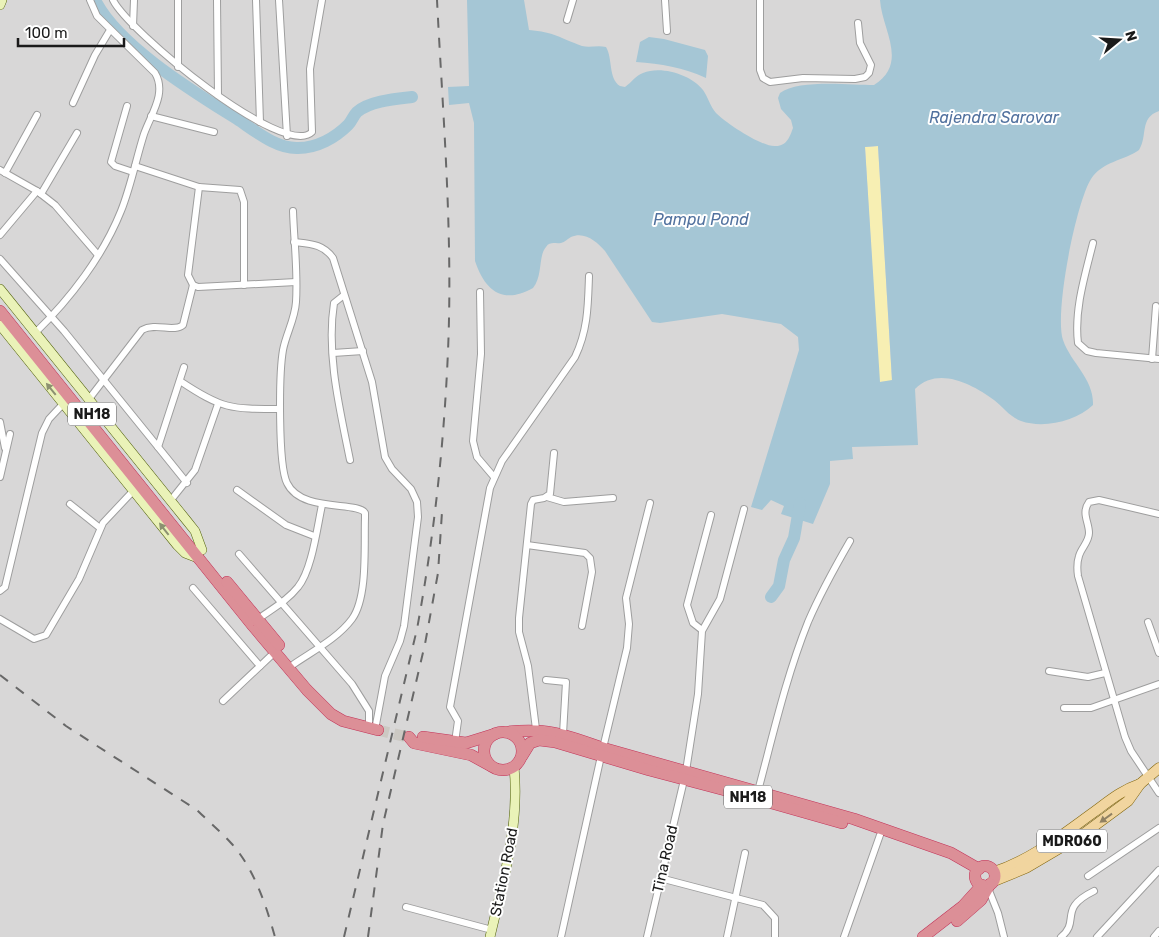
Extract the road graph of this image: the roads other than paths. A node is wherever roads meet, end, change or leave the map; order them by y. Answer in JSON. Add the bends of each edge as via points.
{"nodes":[{"id":1,"x":2,"y":0,"type":"edge"},
{"id":2,"x":90,"y":0,"type":"edge"},
{"id":3,"x":113,"y":0,"type":"edge"},
{"id":4,"x":134,"y":0,"type":"edge"},
{"id":5,"x":178,"y":0,"type":"edge"},
{"id":6,"x":217,"y":0,"type":"edge"},
{"id":7,"x":256,"y":0,"type":"edge"},
{"id":8,"x":279,"y":0,"type":"edge"},
{"id":9,"x":322,"y":0,"type":"edge"},
{"id":10,"x":573,"y":0,"type":"edge"},
{"id":11,"x":665,"y":0,"type":"edge"},
{"id":12,"x":760,"y":0,"type":"edge"},
{"id":13,"x":0,"y":4,"type":"edge"},
{"id":14,"x":567,"y":20,"type":"dead end"},
{"id":15,"x":858,"y":23,"type":"dead end"},
{"id":16,"x":133,"y":26,"type":"junction"},
{"id":17,"x":110,"y":30,"type":"junction"},
{"id":18,"x":667,"y":31,"type":"dead end"},
{"id":19,"x":178,"y":67,"type":"junction"},
{"id":20,"x":218,"y":95,"type":"junction"},
{"id":21,"x":73,"y":103,"type":"dead end"},
{"id":22,"x":127,"y":106,"type":"dead end"},
{"id":23,"x":37,"y":115,"type":"dead end"},
{"id":24,"x":151,"y":116,"type":"junction"},
{"id":25,"x":260,"y":122,"type":"junction"},
{"id":26,"x":214,"y":132,"type":"dead end"},
{"id":27,"x":77,"y":133,"type":"dead end"},
{"id":28,"x":287,"y":136,"type":"junction"},
{"id":29,"x":134,"y":169,"type":"junction"},
{"id":30,"x":3,"y":171,"type":"edge"},
{"id":31,"x":199,"y":186,"type":"junction"},
{"id":32,"x":39,"y":193,"type":"junction"},
{"id":33,"x":293,"y":211,"type":"dead end"},
{"id":34,"x":0,"y":235,"type":"edge"},
{"id":35,"x":294,"y":242,"type":"junction"},
{"id":36,"x":1094,"y":243,"type":"dead end"},
{"id":37,"x":98,"y":255,"type":"junction"},
{"id":38,"x":0,"y":259,"type":"edge"},
{"id":39,"x":588,"y":276,"type":"dead end"},
{"id":40,"x":296,"y":282,"type":"junction"},
{"id":41,"x":193,"y":285,"type":"junction"},
{"id":42,"x":244,"y":285,"type":"junction"},
{"id":43,"x":0,"y":289,"type":"edge"},
{"id":44,"x":480,"y":292,"type":"dead end"},
{"id":45,"x":344,"y":295,"type":"junction"},
{"id":46,"x":0,"y":301,"type":"edge"},
{"id":47,"x":1156,"y":306,"type":"dead end"},
{"id":48,"x":0,"y":311,"type":"edge"},
{"id":49,"x":50,"y":318,"type":"junction"},
{"id":50,"x":0,"y":325,"type":"edge"},
{"id":51,"x":36,"y":332,"type":"junction"},
{"id":52,"x":362,"y":351,"type":"junction"},
{"id":53,"x":333,"y":353,"type":"junction"},
{"id":54,"x":1155,"y":359,"type":"edge"},
{"id":55,"x":184,"y":367,"type":"dead end"},
{"id":56,"x":180,"y":381,"type":"junction"},
{"id":57,"x":104,"y":383,"type":"junction"},
{"id":58,"x":89,"y":399,"type":"junction"},
{"id":59,"x":63,"y":404,"type":"junction"},
{"id":60,"x":218,"y":404,"type":"junction"},
{"id":61,"x":280,"y":409,"type":"junction"},
{"id":62,"x":0,"y":422,"type":"edge"},
{"id":63,"x":10,"y":434,"type":"dead end"},
{"id":64,"x":2,"y":443,"type":"edge"},
{"id":65,"x":158,"y":447,"type":"junction"},
{"id":66,"x":6,"y":452,"type":"junction"},
{"id":67,"x":554,"y":454,"type":"dead end"},
{"id":68,"x":350,"y":460,"type":"dead end"},
{"id":69,"x":0,"y":477,"type":"edge"},
{"id":70,"x":494,"y":477,"type":"junction"},
{"id":71,"x":187,"y":483,"type":"junction"},
{"id":72,"x":134,"y":490,"type":"junction"},
{"id":73,"x":237,"y":490,"type":"dead end"},
{"id":74,"x":547,"y":497,"type":"junction"},
{"id":75,"x":613,"y":498,"type":"dead end"},
{"id":76,"x":171,"y":500,"type":"junction"},
{"id":77,"x":650,"y":503,"type":"dead end"},
{"id":78,"x":70,"y":504,"type":"dead end"},
{"id":79,"x":322,"y":505,"type":"junction"},
{"id":80,"x":744,"y":509,"type":"dead end"},
{"id":81,"x":1159,"y":514,"type":"edge"},
{"id":82,"x":711,"y":515,"type":"dead end"},
{"id":83,"x":100,"y":528,"type":"junction"},
{"id":84,"x":181,"y":529,"type":"junction"},
{"id":85,"x":314,"y":536,"type":"junction"},
{"id":86,"x":850,"y":540,"type":"dead end"},
{"id":87,"x":527,"y":544,"type":"junction"},
{"id":88,"x":239,"y":554,"type":"dead end"},
{"id":89,"x":205,"y":559,"type":"junction"},
{"id":90,"x":193,"y":588,"type":"dead end"},
{"id":91,"x":0,"y":591,"type":"edge"},
{"id":92,"x":282,"y":603,"type":"junction"},
{"id":93,"x":0,"y":619,"type":"edge"},
{"id":94,"x":258,"y":619,"type":"junction"},
{"id":95,"x":1148,"y":622,"type":"dead end"},
{"id":96,"x":582,"y":626,"type":"dead end"},
{"id":97,"x":702,"y":630,"type":"junction"},
{"id":98,"x":320,"y":646,"type":"junction"},
{"id":99,"x":278,"y":650,"type":"junction"},
{"id":100,"x":1159,"y":653,"type":"edge"},
{"id":101,"x":294,"y":664,"type":"junction"},
{"id":102,"x":260,"y":666,"type":"junction"},
{"id":103,"x":1049,"y":671,"type":"dead end"},
{"id":104,"x":1105,"y":673,"type":"junction"},
{"id":105,"x":546,"y":680,"type":"dead end"},
{"id":106,"x":1159,"y":684,"type":"edge"},
{"id":107,"x":223,"y":701,"type":"dead end"},
{"id":108,"x":1114,"y":701,"type":"junction"},
{"id":109,"x":1064,"y":708,"type":"dead end"},
{"id":110,"x":343,"y":721,"type":"junction"},
{"id":111,"x":536,"y":729,"type":"junction"},
{"id":112,"x":374,"y":730,"type":"junction"},
{"id":113,"x":501,"y":733,"type":"junction"},
{"id":114,"x":563,"y":734,"type":"junction"},
{"id":115,"x":455,"y":742,"type":"junction"},
{"id":116,"x":602,"y":752,"type":"junction"},
{"id":117,"x":522,"y":756,"type":"junction"},
{"id":118,"x":514,"y":767,"type":"junction"},
{"id":119,"x":495,"y":768,"type":"junction"},
{"id":120,"x":1159,"y":768,"type":"edge"},
{"id":121,"x":685,"y":776,"type":"junction"},
{"id":122,"x":1144,"y":780,"type":"junction"},
{"id":123,"x":758,"y":791,"type":"junction"},
{"id":124,"x":1159,"y":793,"type":"edge"},
{"id":125,"x":1159,"y":828,"type":"edge"},
{"id":126,"x":880,"y":835,"type":"junction"},
{"id":127,"x":745,"y":853,"type":"dead end"},
{"id":128,"x":1159,"y":870,"type":"edge"},
{"id":129,"x":1088,"y":876,"type":"dead end"},
{"id":130,"x":660,"y":878,"type":"junction"},
{"id":131,"x":986,"y":879,"type":"junction"},
{"id":132,"x":1094,"y":891,"type":"dead end"},
{"id":133,"x":735,"y":896,"type":"junction"},
{"id":134,"x":406,"y":908,"type":"dead end"},
{"id":135,"x":1159,"y":931,"type":"edge"},
{"id":136,"x":491,"y":934,"type":"edge"},
{"id":137,"x":561,"y":937,"type":"edge"},
{"id":138,"x":647,"y":937,"type":"edge"},
{"id":139,"x":726,"y":937,"type":"edge"},
{"id":140,"x":775,"y":937,"type":"edge"},
{"id":141,"x":844,"y":937,"type":"edge"},
{"id":142,"x":923,"y":937,"type":"edge"},
{"id":143,"x":935,"y":937,"type":"edge"},
{"id":144,"x":1004,"y":937,"type":"edge"},
{"id":145,"x":1061,"y":937,"type":"edge"},
{"id":146,"x":1097,"y":937,"type":"edge"},
{"id":147,"x":1154,"y":937,"type":"edge"}],
"edges":[{"from":1,"to":13,"type":"main road"},
{"from":2,"to":17,"type":"street","via":[[97,16]]},
{"from":3,"to":16,"type":"street","via":[[118,11]]},
{"from":4,"to":16,"type":"street"},
{"from":5,"to":19,"type":"street"},
{"from":6,"to":20,"type":"street"},
{"from":7,"to":25,"type":"street"},
{"from":8,"to":28,"type":"street"},
{"from":9,"to":28,"type":"street","via":[[310,69],[312,132],[298,138]]},
{"from":10,"to":14,"type":"street"},
{"from":11,"to":18,"type":"street"},
{"from":12,"to":15,"type":"street","via":[[760,70],[763,78],[770,82],[865,77],[870,64],[860,44]]},
{"from":16,"to":19,"type":"street"},
{"from":17,"to":21,"type":"street","via":[[95,54]]},
{"from":17,"to":24,"type":"street","via":[[156,73],[161,91]]},
{"from":19,"to":20,"type":"street"},
{"from":20,"to":25,"type":"street"},
{"from":22,"to":29,"type":"street","via":[[111,162],[115,166]]},
{"from":23,"to":30,"type":"street"},
{"from":24,"to":26,"type":"street"},
{"from":24,"to":29,"type":"street"},
{"from":25,"to":28,"type":"street"},
{"from":27,"to":32,"type":"street"},
{"from":29,"to":31,"type":"street"},
{"from":29,"to":37,"type":"street","via":[[121,212]]},
{"from":30,"to":32,"type":"street"},
{"from":31,"to":41,"type":"street","via":[[188,275]]},
{"from":31,"to":42,"type":"street","via":[[235,189],[243,194]]},
{"from":32,"to":34,"type":"street"},
{"from":32,"to":37,"type":"street","via":[[64,213]]},
{"from":33,"to":35,"type":"street"},
{"from":35,"to":40,"type":"street"},
{"from":35,"to":45,"type":"street","via":[[327,249],[333,258]]},
{"from":36,"to":54,"type":"street","via":[[1082,286],[1078,343],[1087,351]]},
{"from":37,"to":49,"type":"street"},
{"from":38,"to":49,"type":"street"},
{"from":39,"to":70,"type":"street","via":[[588,309],[583,340],[576,357]]},
{"from":40,"to":42,"type":"street"},
{"from":40,"to":61,"type":"street","via":[[293,321],[283,351]]},
{"from":41,"to":42,"type":"street"},
{"from":41,"to":57,"type":"street","via":[[183,324],[177,328],[149,326],[142,330]]},
{"from":43,"to":51,"type":"main road"},
{"from":44,"to":70,"type":"street","via":[[481,354],[473,441],[478,457]]},
{"from":45,"to":52,"type":"street"},
{"from":45,"to":53,"type":"street","via":[[334,303]]},
{"from":46,"to":84,"type":"highway","number":"NH18"},
{"from":47,"to":54,"type":"street"},
{"from":48,"to":84,"type":"highway","number":"NH18"},
{"from":49,"to":51,"type":"street"},
{"from":49,"to":57,"type":"street"},
{"from":59,"to":50,"type":"main road","one_way":true},
{"from":51,"to":58,"type":"main road"},
{"from":52,"to":53,"type":"street"},
{"from":52,"to":112,"type":"street","via":[[374,389],[385,457],[411,489],[417,502],[418,517],[404,626],[385,676]]},
{"from":53,"to":68,"type":"street","via":[[336,388]]},
{"from":55,"to":56,"type":"street"},
{"from":56,"to":60,"type":"street"},
{"from":56,"to":65,"type":"street"},
{"from":57,"to":58,"type":"street"},
{"from":57,"to":65,"type":"street"},
{"from":58,"to":76,"type":"main road"},
{"from":59,"to":72,"type":"main road"},
{"from":59,"to":91,"type":"street","via":[[49,419],[42,433],[5,588]]},
{"from":60,"to":61,"type":"street","via":[[232,408]]},
{"from":60,"to":71,"type":"street","via":[[203,451]]},
{"from":61,"to":79,"type":"street","via":[[287,484],[292,491]]},
{"from":62,"to":64,"type":"street"},
{"from":63,"to":66,"type":"street"},
{"from":64,"to":66,"type":"street"},
{"from":65,"to":71,"type":"street"},
{"from":66,"to":69,"type":"street"},
{"from":67,"to":74,"type":"street"},
{"from":70,"to":115,"type":"street","via":[[450,707],[458,720]]},
{"from":71,"to":76,"type":"street"},
{"from":72,"to":83,"type":"street"},
{"from":89,"to":72,"type":"main road","one_way":true,"via":[[185,552],[177,545]]},
{"from":73,"to":85,"type":"street","via":[[286,525]]},
{"from":74,"to":75,"type":"street","via":[[564,502]]},
{"from":74,"to":87,"type":"street","via":[[533,500],[531,504]]},
{"from":76,"to":89,"type":"main road","via":[[195,531]]},
{"from":77,"to":116,"type":"street","via":[[626,598],[629,624],[626,654]]},
{"from":78,"to":83,"type":"street"},
{"from":79,"to":85,"type":"street"},
{"from":79,"to":98,"type":"street","via":[[360,508],[365,518],[359,607],[351,620]]},
{"from":80,"to":97,"type":"street","via":[[720,599]]},
{"from":81,"to":104,"type":"street","via":[[1098,500],[1086,506],[1089,532],[1079,554],[1078,576]]},
{"from":82,"to":97,"type":"street","via":[[687,605],[693,624]]},
{"from":83,"to":93,"type":"street","via":[[79,579],[46,635],[34,639]]},
{"from":84,"to":89,"type":"highway","number":"NH18"},
{"from":85,"to":92,"type":"street","via":[[307,570],[300,585]]},
{"from":86,"to":123,"type":"street","via":[[808,622],[783,697]]},
{"from":87,"to":96,"type":"street","via":[[585,553],[590,558],[592,572]]},
{"from":87,"to":111,"type":"street","via":[[518,632],[528,666]]},
{"from":88,"to":92,"type":"street"},
{"from":89,"to":94,"type":"highway","number":"NH18"},
{"from":89,"to":99,"type":"highway","number":"NH18"},
{"from":90,"to":102,"type":"street"},
{"from":92,"to":94,"type":"street"},
{"from":92,"to":98,"type":"street"},
{"from":94,"to":99,"type":"highway","number":"NH18"},
{"from":95,"to":100,"type":"street"},
{"from":97,"to":121,"type":"street","name":"Tina Road","via":[[698,694]]},
{"from":98,"to":101,"type":"street"},
{"from":98,"to":112,"type":"street","via":[[364,699]]},
{"from":99,"to":101,"type":"highway","number":"NH18"},
{"from":99,"to":102,"type":"street"},
{"from":99,"to":110,"type":"highway","number":"NH18","via":[[307,690],[331,714]]},
{"from":101,"to":110,"type":"highway","number":"NH18"},
{"from":102,"to":107,"type":"street"},
{"from":103,"to":104,"type":"street","via":[[1088,677]]},
{"from":104,"to":108,"type":"street"},
{"from":105,"to":114,"type":"street","via":[[566,682]]},
{"from":106,"to":108,"type":"street"},
{"from":108,"to":109,"type":"street","via":[[1091,708]]},
{"from":108,"to":122,"type":"street"},
{"from":110,"to":112,"type":"highway","number":"NH18"},
{"from":111,"to":113,"type":"highway","number":"NH18"},
{"from":111,"to":114,"type":"highway","number":"NH18"},
{"from":113,"to":115,"type":"highway","number":"NH18","via":[[471,742]]},
{"from":113,"to":117,"type":"highway","via":[[518,739]]},
{"from":113,"to":119,"type":"highway","via":[[486,743],[488,762]]},
{"from":114,"to":116,"type":"highway","number":"NH18"},
{"from":115,"to":119,"type":"highway","number":"NH18","via":[[408,737],[414,743],[476,757]]},
{"from":116,"to":117,"type":"highway","number":"NH18","via":[[545,740],[530,743]]},
{"from":116,"to":121,"type":"highway","number":"NH18"},
{"from":116,"to":137,"type":"street"},
{"from":117,"to":118,"type":"highway","number":"NH18"},
{"from":118,"to":119,"type":"highway"},
{"from":118,"to":136,"type":"main road","name":"Station Road","via":[[516,807]]},
{"from":120,"to":122,"type":"main road","number":"MDR060"},
{"from":121,"to":123,"type":"highway","number":"NH18"},
{"from":121,"to":126,"type":"highway","number":"NH18"},
{"from":121,"to":130,"type":"street","name":"Tina Road"},
{"from":122,"to":124,"type":"street"},
{"from":122,"to":131,"type":"main road","number":"MDR060","via":[[1123,790],[1042,849]]},
{"from":123,"to":131,"type":"highway","number":"NH18","via":[[882,828],[951,853]]},
{"from":125,"to":129,"type":"street"},
{"from":126,"to":131,"type":"highway","number":"NH18","via":[[955,863]]},
{"from":126,"to":141,"type":"street"},
{"from":127,"to":133,"type":"street"},
{"from":128,"to":146,"type":"street"},
{"from":130,"to":133,"type":"street"},
{"from":130,"to":138,"type":"street","name":"Tina Road"},
{"from":131,"to":142,"type":"highway","via":[[963,906]]},
{"from":131,"to":143,"type":"highway","via":[[973,908]]},
{"from":131,"to":144,"type":"street"},
{"from":132,"to":145,"type":"street","via":[[1082,896],[1072,907],[1068,930]]},
{"from":133,"to":139,"type":"street"},
{"from":133,"to":140,"type":"street","via":[[764,904],[770,910],[775,918]]},
{"from":134,"to":136,"type":"street"},
{"from":135,"to":147,"type":"street"}]}
